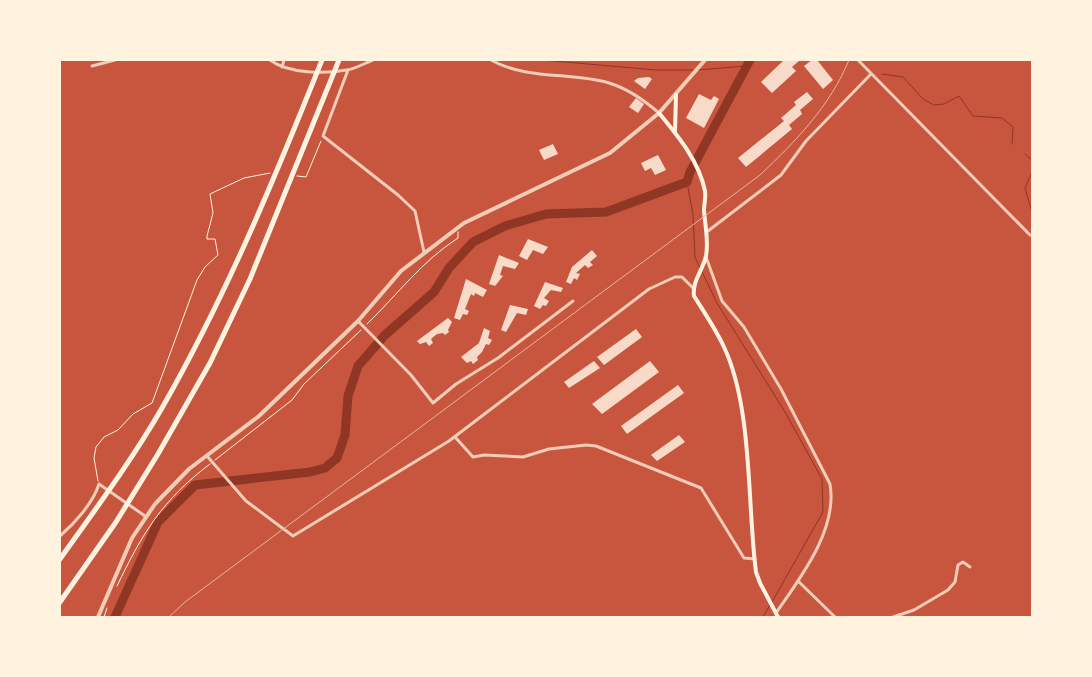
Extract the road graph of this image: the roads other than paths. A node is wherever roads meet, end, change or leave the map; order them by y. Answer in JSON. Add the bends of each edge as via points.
{"nodes":[{"id":1,"x":116,"y":60,"type":"edge"},
{"id":2,"x":270,"y":60,"type":"edge"},
{"id":3,"x":284,"y":60,"type":"edge"},
{"id":4,"x":322,"y":60,"type":"edge"},
{"id":5,"x":339,"y":60,"type":"edge"},
{"id":6,"x":373,"y":60,"type":"edge"},
{"id":7,"x":491,"y":60,"type":"edge"},
{"id":8,"x":704,"y":60,"type":"edge"},
{"id":9,"x":858,"y":60,"type":"edge"},
{"id":10,"x":92,"y":66,"type":"dead end"},
{"id":11,"x":282,"y":67,"type":"junction"},
{"id":12,"x":348,"y":70,"type":"junction"},
{"id":13,"x":871,"y":74,"type":"junction"},
{"id":14,"x":676,"y":95,"type":"junction"},
{"id":15,"x":659,"y":113,"type":"junction"},
{"id":16,"x":674,"y":131,"type":"junction"},
{"id":17,"x":708,"y":231,"type":"junction"},
{"id":18,"x":1030,"y":235,"type":"dead end"},
{"id":19,"x":424,"y":252,"type":"junction"},
{"id":20,"x":706,"y":257,"type":"junction"},
{"id":21,"x":694,"y":286,"type":"junction"},
{"id":22,"x":572,"y":301,"type":"dead end"},
{"id":23,"x":358,"y":321,"type":"junction"},
{"id":24,"x":455,"y":437,"type":"junction"},
{"id":25,"x":207,"y":456,"type":"junction"},
{"id":26,"x":145,"y":516,"type":"junction"},
{"id":27,"x":60,"y":536,"type":"edge"},
{"id":28,"x":60,"y":559,"type":"edge"},
{"id":29,"x":755,"y":559,"type":"junction"},
{"id":30,"x":970,"y":567,"type":"dead end"},
{"id":31,"x":798,"y":581,"type":"junction"},
{"id":32,"x":60,"y":602,"type":"edge"},
{"id":33,"x":777,"y":615,"type":"edge"},
{"id":34,"x":98,"y":617,"type":"edge"},
{"id":35,"x":835,"y":617,"type":"edge"},
{"id":36,"x":893,"y":617,"type":"edge"}],
"edges":[{"from":1,"to":10,"type":"street"},
{"from":2,"to":11,"type":"street"},
{"from":3,"to":11,"type":"street"},
{"from":4,"to":28,"type":"highway","via":[[220,300],[162,408]]},
{"from":5,"to":32,"type":"highway","via":[[237,308],[210,363],[158,454]]},
{"from":6,"to":12,"type":"street"},
{"from":7,"to":15,"type":"street","via":[[519,71],[609,83],[645,100]]},
{"from":8,"to":14,"type":"street"},
{"from":9,"to":13,"type":"street"},
{"from":11,"to":12,"type":"street","via":[[297,71]]},
{"from":12,"to":19,"type":"street","via":[[323,136],[415,211]]},
{"from":13,"to":17,"type":"street","via":[[806,141],[781,175]]},
{"from":13,"to":18,"type":"street"},
{"from":14,"to":15,"type":"street"},
{"from":14,"to":16,"type":"main road"},
{"from":15,"to":16,"type":"main road"},
{"from":15,"to":19,"type":"street","via":[[602,158],[457,227]]},
{"from":16,"to":17,"type":"main road","via":[[701,177],[706,194],[704,210]]},
{"from":17,"to":20,"type":"main road"},
{"from":19,"to":23,"type":"street","via":[[401,271]]},
{"from":20,"to":21,"type":"main road"},
{"from":20,"to":31,"type":"street","via":[[722,301],[744,327],[781,389],[830,484],[832,498],[828,521]]},
{"from":21,"to":24,"type":"street","via":[[682,277],[675,277],[649,289]]},
{"from":21,"to":29,"type":"main road","via":[[694,296],[724,346],[738,391]]},
{"from":22,"to":23,"type":"street","via":[[432,403],[411,375]]},
{"from":23,"to":25,"type":"street","via":[[259,416]]},
{"from":24,"to":25,"type":"street","via":[[293,536],[238,493]]},
{"from":24,"to":29,"type":"street","via":[[473,457],[523,457],[549,449],[596,446],[701,488],[744,558]]},
{"from":25,"to":26,"type":"street","via":[[189,469]]},
{"from":26,"to":27,"type":"street","via":[[100,484],[74,522]]},
{"from":26,"to":34,"type":"street","via":[[132,538]]},
{"from":29,"to":33,"type":"main road","via":[[760,583]]},
{"from":30,"to":36,"type":"street","via":[[963,562],[958,565],[955,582],[937,598]]},
{"from":31,"to":33,"type":"street"},
{"from":31,"to":35,"type":"street"}]}
